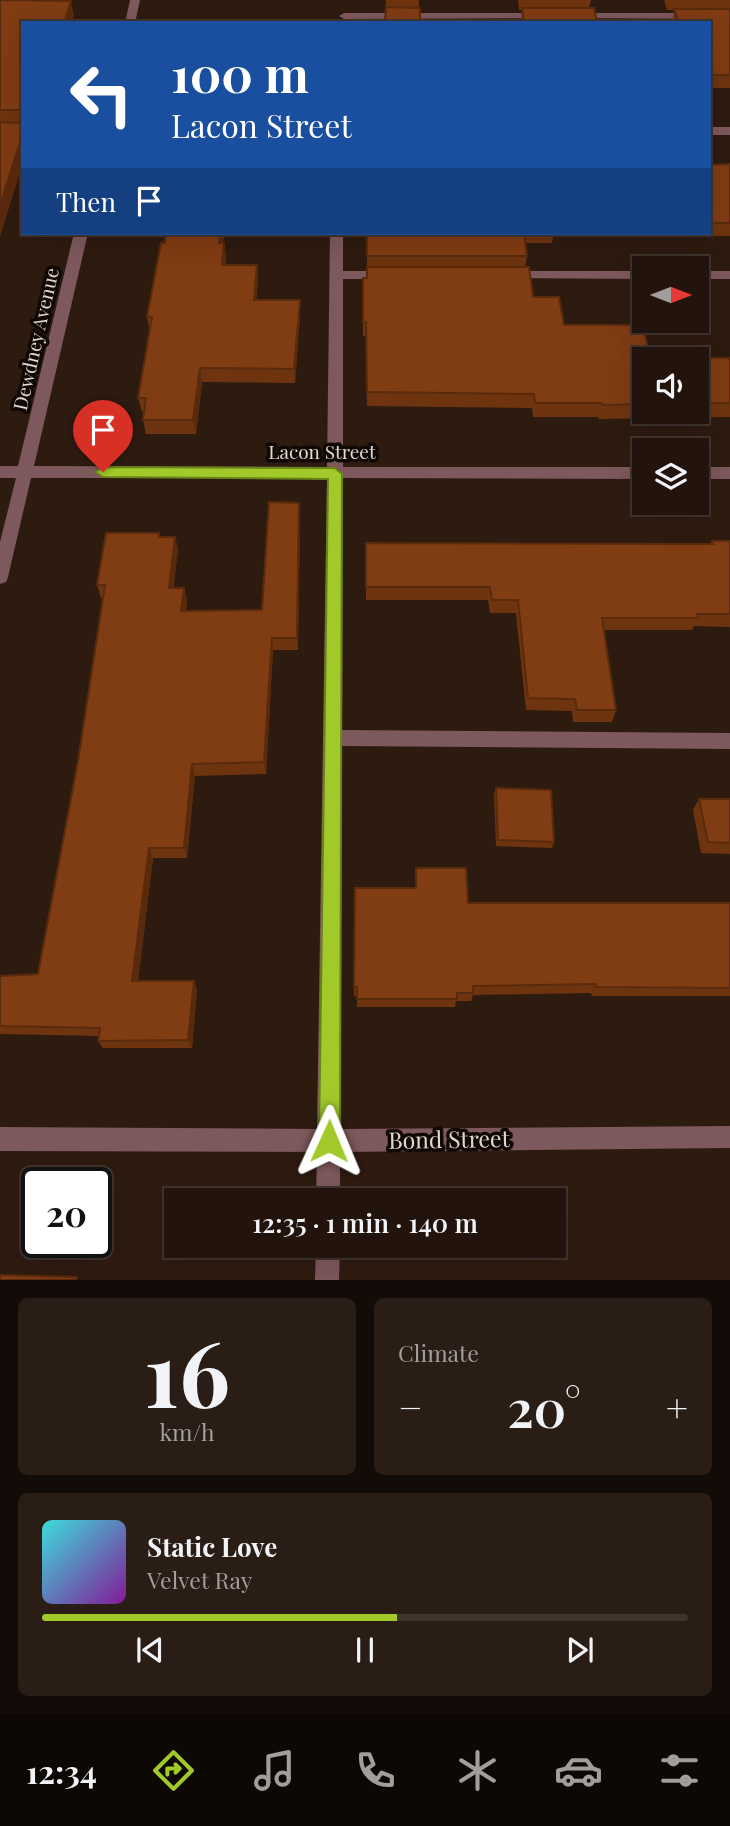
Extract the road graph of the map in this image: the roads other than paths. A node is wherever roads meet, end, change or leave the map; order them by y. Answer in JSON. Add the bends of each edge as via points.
{"nodes":[{"id":1,"x":135,"y":0,"type":"edge"},
{"id":2,"x":344,"y":0,"type":"edge"},
{"id":3,"x":551,"y":16,"type":"edge"},
{"id":4,"x":565,"y":16,"type":"edge"},
{"id":5,"x":730,"y":16,"type":"edge"},
{"id":6,"x":344,"y":19,"type":"edge"},
{"id":7,"x":130,"y":21,"type":"edge"},
{"id":8,"x":711,"y":131,"type":"edge"},
{"id":9,"x":730,"y":131,"type":"edge"},
{"id":10,"x":81,"y":235,"type":"edge"},
{"id":11,"x":337,"y":235,"type":"edge"},
{"id":12,"x":337,"y":275,"type":"junction"},
{"id":13,"x":407,"y":275,"type":"edge"},
{"id":14,"x":490,"y":275,"type":"edge"},
{"id":15,"x":632,"y":275,"type":"edge"},
{"id":16,"x":709,"y":275,"type":"edge"},
{"id":17,"x":730,"y":275,"type":"edge"},
{"id":18,"x":0,"y":472,"type":"edge"},
{"id":19,"x":25,"y":472,"type":"junction"},
{"id":20,"x":632,"y":473,"type":"edge"},
{"id":21,"x":709,"y":473,"type":"edge"},
{"id":22,"x":730,"y":473,"type":"edge"},
{"id":23,"x":335,"y":474,"type":"junction"},
{"id":24,"x":0,"y":577,"type":"edge"},
{"id":25,"x":334,"y":738,"type":"junction"},
{"id":26,"x":730,"y":741,"type":"edge"},
{"id":27,"x":730,"y":1137,"type":"edge"},
{"id":28,"x":0,"y":1139,"type":"edge"},
{"id":29,"x":329,"y":1141,"type":"junction"},
{"id":30,"x":328,"y":1188,"type":"edge"},
{"id":31,"x":328,"y":1258,"type":"edge"},
{"id":32,"x":327,"y":1280,"type":"edge"}],
"edges":[{"from":1,"to":7,"type":"street"},
{"from":2,"to":6,"type":"street"},
{"from":3,"to":6,"type":"street"},
{"from":4,"to":5,"type":"street"},
{"from":8,"to":9,"type":"street"},
{"from":10,"to":19,"type":"street","name":"Dewdney Avenue"},
{"from":11,"to":12,"type":"street"},
{"from":12,"to":13,"type":"street"},
{"from":12,"to":23,"type":"street"},
{"from":14,"to":15,"type":"street"},
{"from":16,"to":17,"type":"street"},
{"from":18,"to":19,"type":"street","name":"Lacon Street"},
{"from":19,"to":23,"type":"street","name":"Lacon Street"},
{"from":19,"to":24,"type":"street","name":"Dewdney Avenue"},
{"from":20,"to":23,"type":"street","name":"Lacon Street"},
{"from":21,"to":22,"type":"street"},
{"from":23,"to":25,"type":"street"},
{"from":25,"to":26,"type":"street"},
{"from":25,"to":29,"type":"street"},
{"from":27,"to":29,"type":"street","name":"Bond Street"},
{"from":28,"to":29,"type":"street","name":"Bond Street"},
{"from":29,"to":30,"type":"street"},
{"from":31,"to":32,"type":"street"}]}
